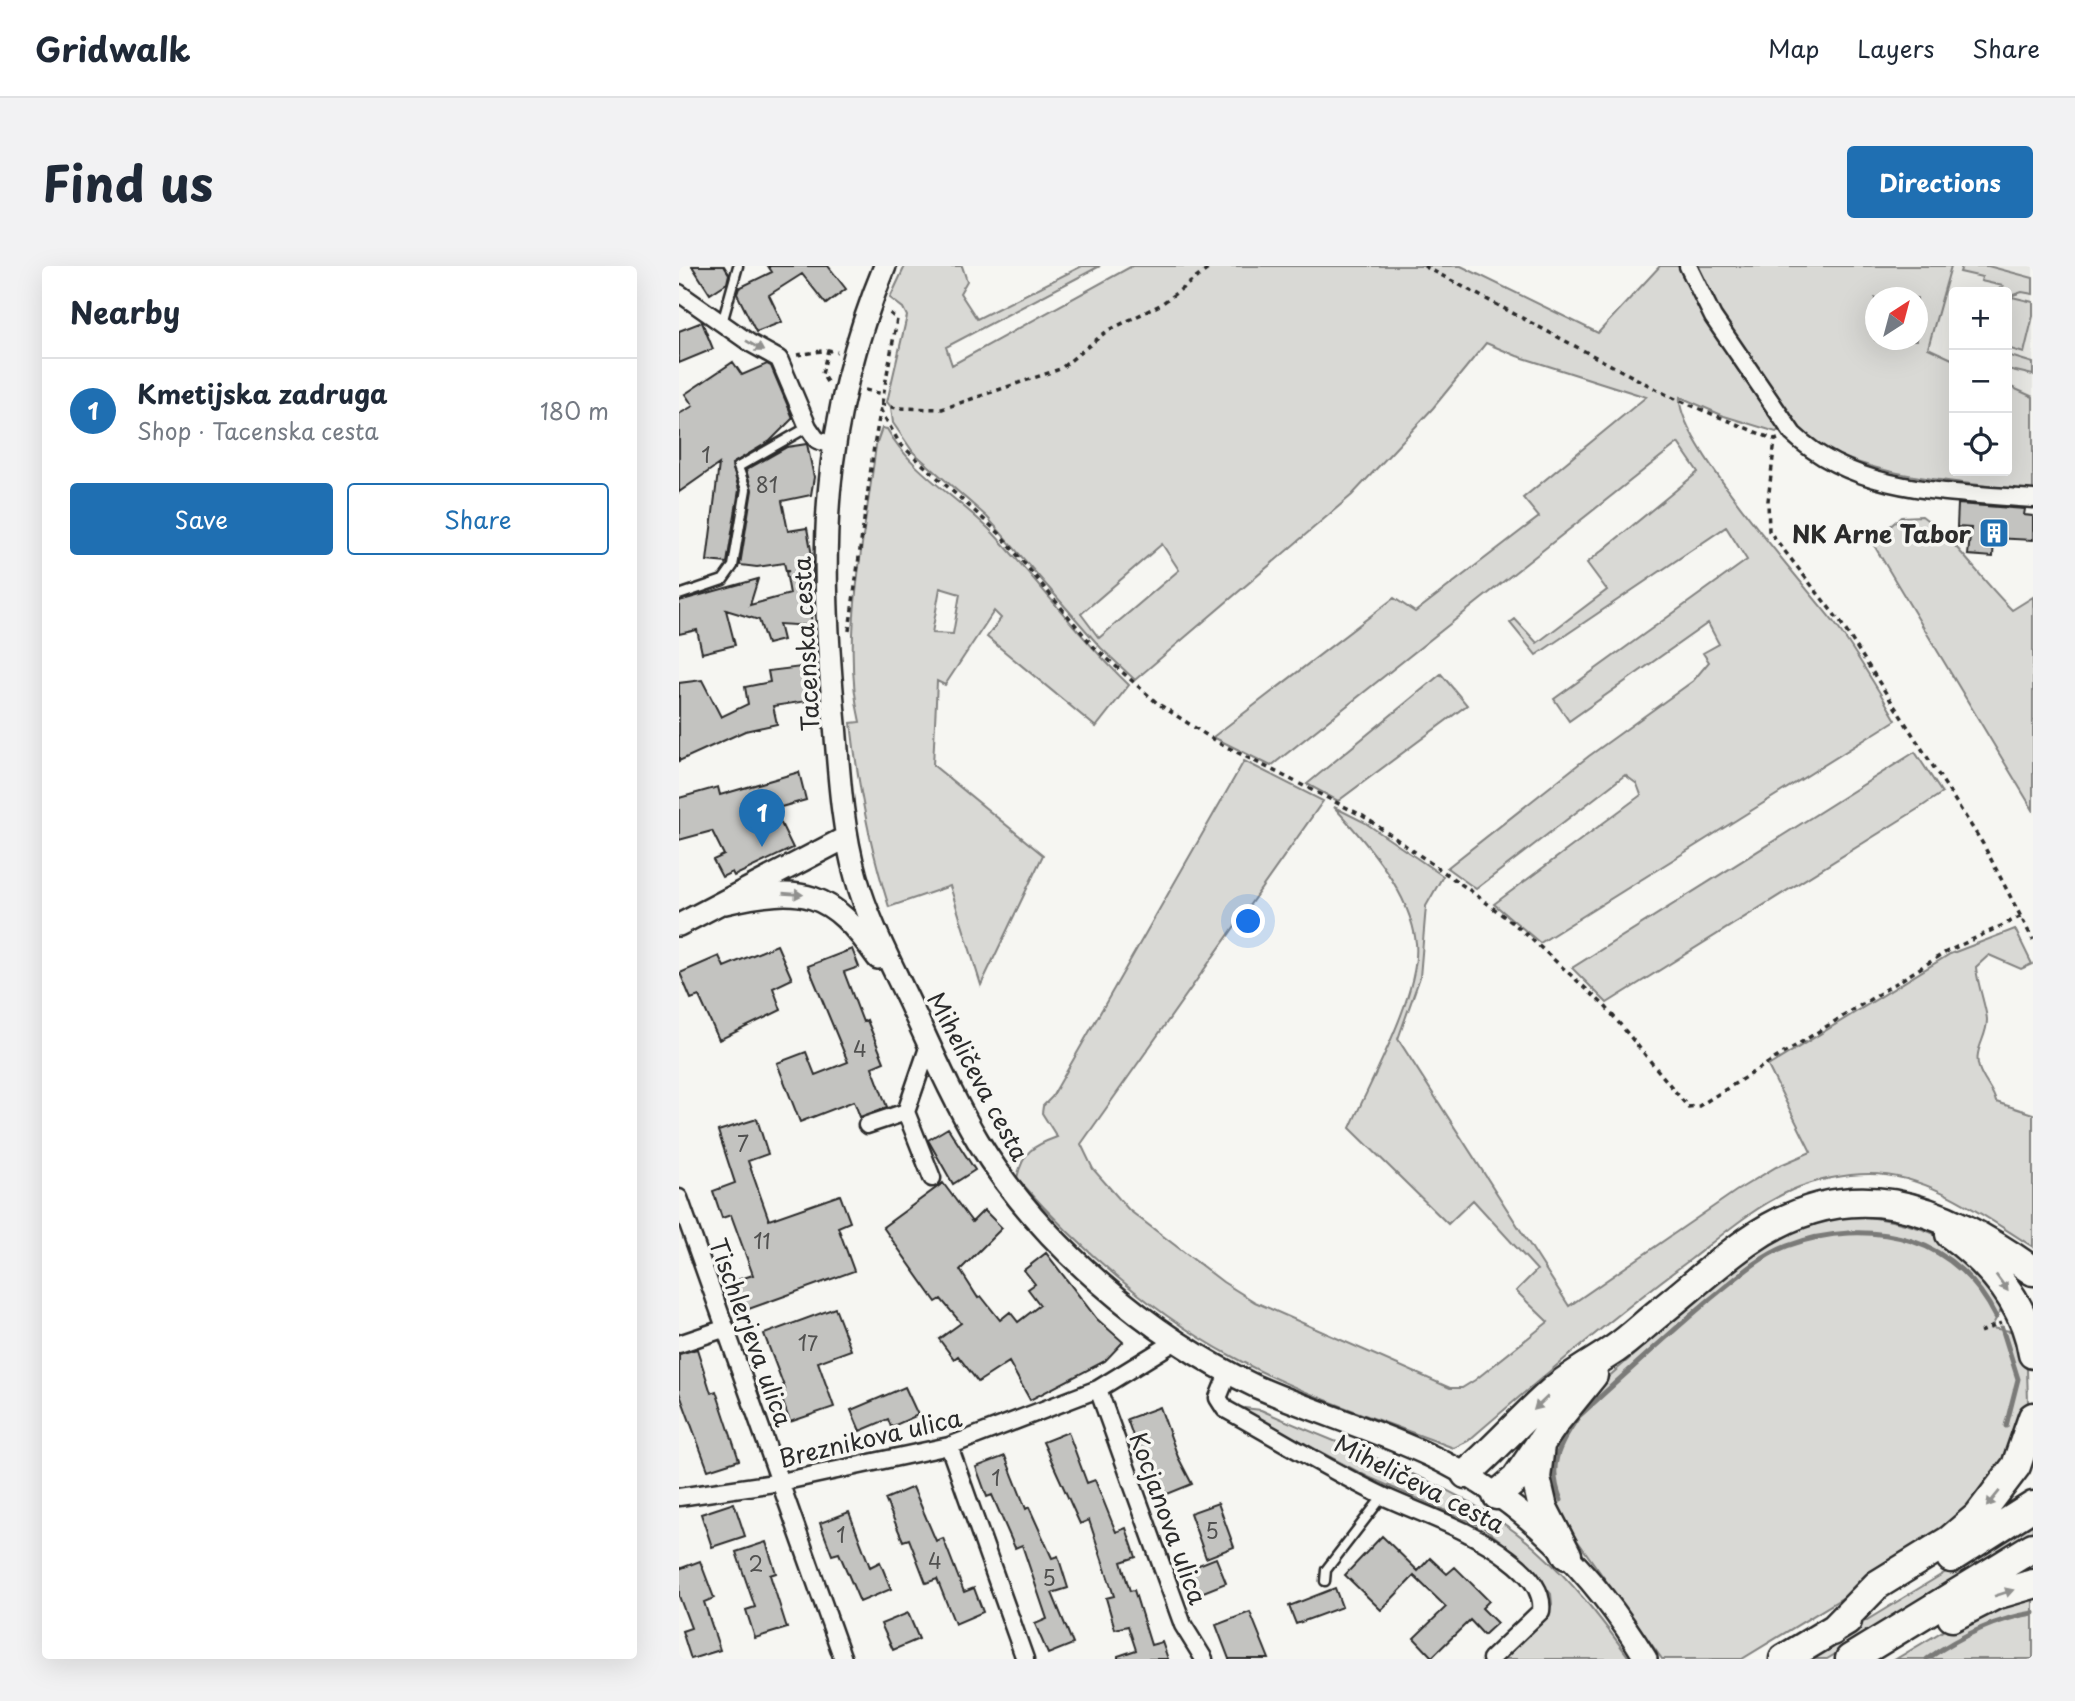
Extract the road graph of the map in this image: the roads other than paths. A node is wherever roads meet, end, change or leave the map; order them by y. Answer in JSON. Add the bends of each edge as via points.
{"nodes":[{"id":1,"x":738,"y":266,"type":"edge"},
{"id":2,"x":885,"y":266,"type":"edge"},
{"id":3,"x":1688,"y":266,"type":"edge"},
{"id":4,"x":679,"y":293,"type":"edge"},
{"id":5,"x":722,"y":323,"type":"junction"},
{"id":6,"x":808,"y":427,"type":"junction"},
{"id":7,"x":833,"y":445,"type":"junction"},
{"id":8,"x":2033,"y":499,"type":"edge"},
{"id":9,"x":679,"y":595,"type":"edge"},
{"id":10,"x":847,"y":837,"type":"junction"},
{"id":11,"x":725,"y":903,"type":"junction"},
{"id":12,"x":679,"y":925,"type":"edge"},
{"id":13,"x":911,"y":1006,"type":"junction"},
{"id":14,"x":929,"y":1045,"type":"junction"},
{"id":15,"x":906,"y":1112,"type":"junction"},
{"id":16,"x":867,"y":1125,"type":"dead end"},
{"id":17,"x":932,"y":1178,"type":"dead end"},
{"id":18,"x":679,"y":1198,"type":"edge"},
{"id":19,"x":1912,"y":1209,"type":"junction"},
{"id":20,"x":2033,"y":1271,"type":"edge"},
{"id":21,"x":726,"y":1328,"type":"junction"},
{"id":22,"x":1176,"y":1341,"type":"junction"},
{"id":23,"x":679,"y":1344,"type":"edge"},
{"id":24,"x":1615,"y":1348,"type":"junction"},
{"id":25,"x":2033,"y":1354,"type":"edge"},
{"id":26,"x":1229,"y":1373,"type":"junction"},
{"id":27,"x":1098,"y":1389,"type":"junction"},
{"id":28,"x":2033,"y":1417,"type":"edge"},
{"id":29,"x":1540,"y":1445,"type":"junction"},
{"id":30,"x":950,"y":1447,"type":"junction"},
{"id":31,"x":1466,"y":1475,"type":"junction"},
{"id":32,"x":781,"y":1482,"type":"junction"},
{"id":33,"x":1497,"y":1495,"type":"junction"},
{"id":34,"x":1383,"y":1496,"type":"junction"},
{"id":35,"x":679,"y":1497,"type":"edge"},
{"id":36,"x":2033,"y":1506,"type":"edge"},
{"id":37,"x":2033,"y":1547,"type":"edge"},
{"id":38,"x":1567,"y":1555,"type":"junction"},
{"id":39,"x":1325,"y":1581,"type":"dead end"},
{"id":40,"x":2033,"y":1584,"type":"edge"},
{"id":41,"x":1832,"y":1631,"type":"junction"},
{"id":42,"x":1851,"y":1658,"type":"edge"},
{"id":43,"x":843,"y":1659,"type":"edge"},
{"id":44,"x":1025,"y":1659,"type":"edge"},
{"id":45,"x":1204,"y":1659,"type":"edge"},
{"id":46,"x":1492,"y":1659,"type":"edge"},
{"id":47,"x":1646,"y":1659,"type":"edge"},
{"id":48,"x":1784,"y":1659,"type":"edge"}],
"edges":[{"from":1,"to":5,"type":"lane"},
{"from":2,"to":7,"type":"street","name":"Tacenska cesta","via":[[845,380]]},
{"from":3,"to":8,"type":"street","via":[[1713,317],[1793,434],[1809,449],[1901,487]]},
{"from":4,"to":5,"type":"street"},
{"from":5,"to":6,"type":"street","one_way":true,"via":[[779,359]]},
{"from":6,"to":7,"type":"street","via":[[817,440]]},
{"from":6,"to":9,"type":"lane","via":[[738,467],[746,489],[733,566],[723,580]]},
{"from":7,"to":10,"type":"street","name":"Tacenska cesta","via":[[827,513],[827,641]]},
{"from":10,"to":11,"type":"street"},
{"from":10,"to":13,"type":"street","name":"Miheličeva cesta","via":[[869,918]]},
{"from":11,"to":12,"type":"street"},
{"from":11,"to":13,"type":"street","one_way":true,"via":[[786,892],[823,902],[854,925]]},
{"from":13,"to":14,"type":"street","name":"Miheličeva cesta"},
{"from":14,"to":15,"type":"street"},
{"from":14,"to":22,"type":"street","name":"Miheličeva cesta","via":[[977,1139],[1028,1212],[1107,1288]]},
{"from":15,"to":16,"type":"street"},
{"from":15,"to":17,"type":"street"},
{"from":18,"to":21,"type":"street","name":"Tischlerjeva ulica"},
{"from":19,"to":20,"type":"highway","via":[[1976,1232]]},
{"from":19,"to":24,"type":"highway","via":[[1871,1201],[1835,1203],[1778,1223],[1746,1242]]},
{"from":19,"to":25,"type":"highway","one_way":true,"via":[[1968,1247],[1994,1272],[2019,1309]]},
{"from":21,"to":23,"type":"street"},
{"from":21,"to":32,"type":"street","name":"Tischlerjeva ulica"},
{"from":22,"to":26,"type":"street","name":"Miheličeva cesta"},
{"from":22,"to":27,"type":"street","name":"Breznikova ulica"},
{"from":24,"to":29,"type":"highway"},
{"from":24,"to":31,"type":"highway","one_way":true,"via":[[1553,1392]]},
{"from":26,"to":31,"type":"street","name":"Miheličeva cesta","via":[[1397,1441]]},
{"from":26,"to":34,"type":"street","name":"Miheličeva cesta","via":[[1219,1398],[1225,1409]]},
{"from":27,"to":30,"type":"street","name":"Breznikova ulica"},
{"from":27,"to":45,"type":"street","name":"Kocjanova ulica","via":[[1184,1625]]},
{"from":28,"to":41,"type":"highway","one_way":true,"via":[[2016,1466],[1985,1509],[1950,1540],[1877,1585]]},
{"from":29,"to":33,"type":"highway","via":[[1516,1479]]},
{"from":29,"to":38,"type":"highway","via":[[1536,1478],[1543,1508]]},
{"from":30,"to":32,"type":"street","name":"Breznikova ulica"},
{"from":30,"to":44,"type":"street"},
{"from":31,"to":33,"type":"street","name":"Miheličeva cesta"},
{"from":32,"to":35,"type":"street","name":"Breznikova ulica"},
{"from":32,"to":43,"type":"street","name":"Tischlerjeva ulica"},
{"from":33,"to":38,"type":"street","name":"Miheličeva cesta"},
{"from":34,"to":39,"type":"lane","via":[[1325,1570]]},
{"from":34,"to":46,"type":"street","name":"Miheličeva cesta","via":[[1479,1538],[1511,1560],[1535,1585],[1541,1611]]},
{"from":36,"to":41,"type":"highway"},
{"from":37,"to":42,"type":"highway"},
{"from":38,"to":47,"type":"street","name":"Miheličeva cesta","via":[[1610,1605]]},
{"from":42,"to":40,"type":"highway","one_way":true,"via":[[1907,1644],[1976,1604]]},
{"from":41,"to":48,"type":"highway"}]}
